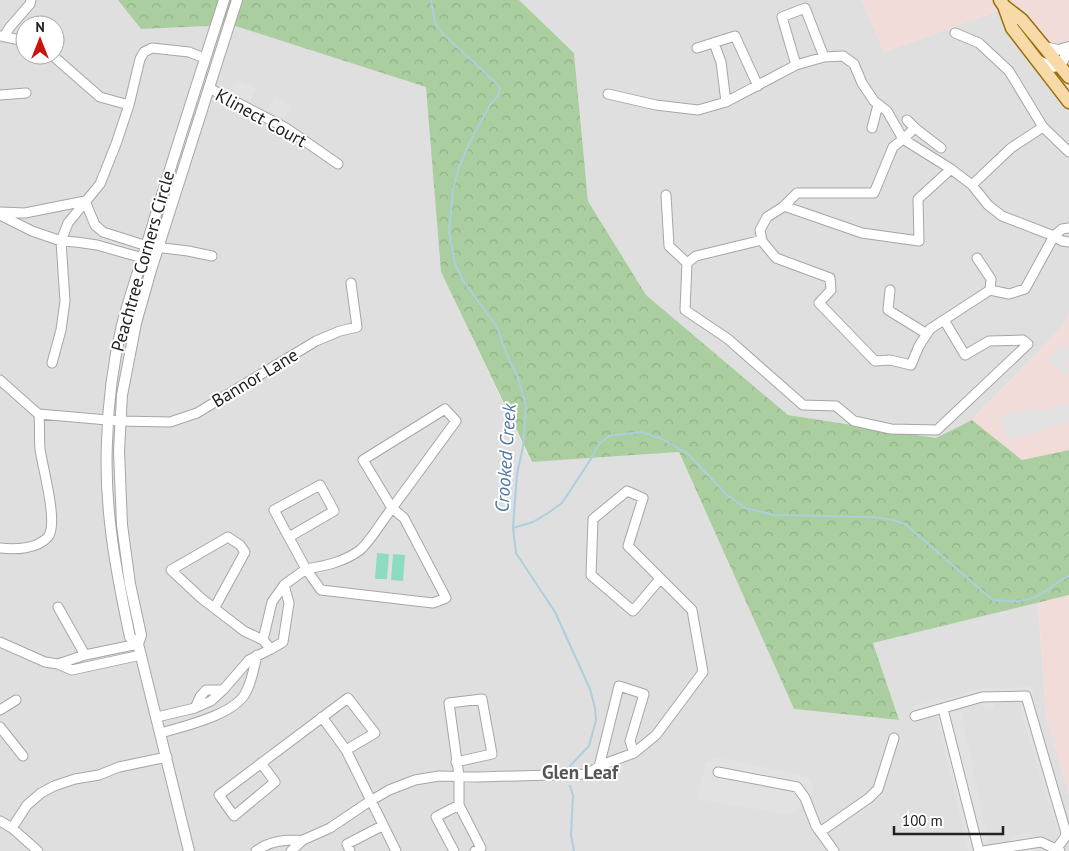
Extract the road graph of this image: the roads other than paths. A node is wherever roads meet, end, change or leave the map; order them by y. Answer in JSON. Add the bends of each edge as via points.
{"nodes":[{"id":1,"x":31,"y":0,"type":"edge"},
{"id":2,"x":224,"y":0,"type":"edge"},
{"id":3,"x":238,"y":0,"type":"edge"},
{"id":4,"x":1002,"y":3,"type":"edge"},
{"id":5,"x":955,"y":33,"type":"dead end"},
{"id":6,"x":2,"y":36,"type":"edge"},
{"id":7,"x":15,"y":39,"type":"edge"},
{"id":8,"x":714,"y":43,"type":"junction"},
{"id":9,"x":1044,"y":47,"type":"junction"},
{"id":10,"x":697,"y":48,"type":"dead end"},
{"id":11,"x":1069,"y":48,"type":"edge"},
{"id":12,"x":824,"y":57,"type":"junction"},
{"id":13,"x":204,"y":58,"type":"junction"},
{"id":14,"x":1038,"y":61,"type":"junction"},
{"id":15,"x":64,"y":65,"type":"edge"},
{"id":16,"x":796,"y":65,"type":"junction"},
{"id":17,"x":1060,"y":66,"type":"junction"},
{"id":18,"x":1069,"y":77,"type":"edge"},
{"id":19,"x":758,"y":86,"type":"junction"},
{"id":20,"x":209,"y":88,"type":"junction"},
{"id":21,"x":26,"y":93,"type":"dead end"},
{"id":22,"x":608,"y":94,"type":"dead end"},
{"id":23,"x":0,"y":96,"type":"edge"},
{"id":24,"x":726,"y":102,"type":"junction"},
{"id":25,"x":1069,"y":102,"type":"edge"},
{"id":26,"x":129,"y":105,"type":"junction"},
{"id":27,"x":878,"y":105,"type":"junction"},
{"id":28,"x":907,"y":120,"type":"dead end"},
{"id":29,"x":1043,"y":126,"type":"junction"},
{"id":30,"x":872,"y":128,"type":"dead end"},
{"id":31,"x":915,"y":128,"type":"junction"},
{"id":32,"x":903,"y":139,"type":"junction"},
{"id":33,"x":941,"y":148,"type":"dead end"},
{"id":34,"x":1069,"y":152,"type":"edge"},
{"id":35,"x":338,"y":164,"type":"dead end"},
{"id":36,"x":951,"y":169,"type":"junction"},
{"id":37,"x":972,"y":185,"type":"junction"},
{"id":38,"x":666,"y":195,"type":"dead end"},
{"id":39,"x":85,"y":201,"type":"junction"},
{"id":40,"x":784,"y":206,"type":"junction"},
{"id":41,"x":0,"y":213,"type":"edge"},
{"id":42,"x":1069,"y":228,"type":"edge"},
{"id":43,"x":103,"y":232,"type":"junction"},
{"id":44,"x":1054,"y":236,"type":"junction"},
{"id":45,"x":762,"y":240,"type":"junction"},
{"id":46,"x":61,"y":242,"type":"junction"},
{"id":47,"x":1069,"y":242,"type":"edge"},
{"id":48,"x":97,"y":245,"type":"junction"},
{"id":49,"x":146,"y":246,"type":"junction"},
{"id":50,"x":158,"y":247,"type":"junction"},
{"id":51,"x":212,"y":256,"type":"dead end"},
{"id":52,"x":142,"y":258,"type":"junction"},
{"id":53,"x":977,"y":258,"type":"dead end"},
{"id":54,"x":153,"y":261,"type":"junction"},
{"id":55,"x":687,"y":263,"type":"junction"},
{"id":56,"x":351,"y":283,"type":"dead end"},
{"id":57,"x":890,"y":290,"type":"dead end"},
{"id":58,"x":990,"y":290,"type":"junction"},
{"id":59,"x":944,"y":320,"type":"junction"},
{"id":60,"x":927,"y":334,"type":"junction"},
{"id":61,"x":52,"y":363,"type":"dead end"},
{"id":62,"x":0,"y":380,"type":"edge"},
{"id":63,"x":39,"y":414,"type":"junction"},
{"id":64,"x":108,"y":420,"type":"junction"},
{"id":65,"x":119,"y":421,"type":"junction"},
{"id":66,"x":392,"y":508,"type":"junction"},
{"id":67,"x":289,"y":537,"type":"junction"},
{"id":68,"x":0,"y":548,"type":"edge"},
{"id":69,"x":306,"y":569,"type":"junction"},
{"id":70,"x":660,"y":579,"type":"junction"},
{"id":71,"x":284,"y":585,"type":"junction"},
{"id":72,"x":58,"y":607,"type":"dead end"},
{"id":73,"x":215,"y":607,"type":"junction"},
{"id":74,"x":263,"y":640,"type":"junction"},
{"id":75,"x":0,"y":642,"type":"edge"},
{"id":76,"x":138,"y":644,"type":"junction"},
{"id":77,"x":271,"y":649,"type":"junction"},
{"id":78,"x":85,"y":655,"type":"junction"},
{"id":79,"x":257,"y":655,"type":"junction"},
{"id":80,"x":141,"y":656,"type":"junction"},
{"id":81,"x":58,"y":664,"type":"junction"},
{"id":82,"x":16,"y":700,"type":"dead end"},
{"id":83,"x":0,"y":710,"type":"edge"},
{"id":84,"x":943,"y":710,"type":"junction"},
{"id":85,"x":915,"y":716,"type":"dead end"},
{"id":86,"x":157,"y":717,"type":"junction"},
{"id":87,"x":322,"y":717,"type":"junction"},
{"id":88,"x":0,"y":726,"type":"edge"},
{"id":89,"x":161,"y":734,"type":"junction"},
{"id":90,"x":894,"y":738,"type":"dead end"},
{"id":91,"x":346,"y":750,"type":"junction"},
{"id":92,"x":634,"y":753,"type":"junction"},
{"id":93,"x":23,"y":756,"type":"dead end"},
{"id":94,"x":167,"y":756,"type":"junction"},
{"id":95,"x":456,"y":762,"type":"junction"},
{"id":96,"x":261,"y":763,"type":"junction"},
{"id":97,"x":599,"y":767,"type":"junction"},
{"id":98,"x":718,"y":772,"type":"dead end"},
{"id":99,"x":459,"y":776,"type":"junction"},
{"id":100,"x":370,"y":801,"type":"junction"},
{"id":101,"x":459,"y":805,"type":"junction"},
{"id":102,"x":0,"y":821,"type":"edge"},
{"id":103,"x":382,"y":826,"type":"junction"},
{"id":104,"x":12,"y":828,"type":"junction"},
{"id":105,"x":820,"y":832,"type":"junction"},
{"id":106,"x":303,"y":840,"type":"junction"},
{"id":107,"x":1058,"y":849,"type":"edge"},
{"id":108,"x":38,"y":851,"type":"edge"},
{"id":109,"x":189,"y":851,"type":"edge"},
{"id":110,"x":256,"y":851,"type":"edge"},
{"id":111,"x":291,"y":851,"type":"edge"},
{"id":112,"x":350,"y":851,"type":"edge"},
{"id":113,"x":396,"y":851,"type":"edge"},
{"id":114,"x":454,"y":851,"type":"edge"},
{"id":115,"x":475,"y":851,"type":"edge"},
{"id":116,"x":834,"y":851,"type":"edge"},
{"id":117,"x":979,"y":851,"type":"edge"},
{"id":118,"x":983,"y":851,"type":"edge"}],
"edges":[{"from":1,"to":6,"type":"street"},
{"from":2,"to":13,"type":"street","name":"Peachtree Corners Circle"},
{"from":3,"to":20,"type":"street","name":"Peachtree Corners Circle"},
{"from":4,"to":9,"type":"main road","via":[[1022,20]]},
{"from":4,"to":14,"type":"main road","via":[[1012,28]]},
{"from":5,"to":29,"type":"street","via":[[979,43],[1009,72]]},
{"from":6,"to":7,"type":"street"},
{"from":8,"to":10,"type":"street"},
{"from":8,"to":19,"type":"street","via":[[735,36]]},
{"from":8,"to":24,"type":"street","via":[[721,62]]},
{"from":9,"to":11,"type":"street"},
{"from":9,"to":17,"type":"main road"},
{"from":11,"to":17,"type":"street"},
{"from":12,"to":16,"type":"street"},
{"from":12,"to":16,"type":"street","via":[[805,8],[782,17]]},
{"from":12,"to":27,"type":"street","via":[[843,56],[854,64],[862,83]]},
{"from":13,"to":26,"type":"street","via":[[188,52],[152,48],[144,52]]},
{"from":13,"to":49,"type":"street","name":"Peachtree Corners Circle"},
{"from":14,"to":17,"type":"street","via":[[1051,67]]},
{"from":14,"to":25,"type":"main road"},
{"from":15,"to":26,"type":"street","via":[[100,96]]},
{"from":16,"to":19,"type":"street"},
{"from":17,"to":18,"type":"main road"},
{"from":19,"to":24,"type":"street"},
{"from":20,"to":35,"type":"street","name":"Klinect Court","via":[[286,128]]},
{"from":20,"to":50,"type":"street","name":"Peachtree Corners Circle"},
{"from":21,"to":23,"type":"street"},
{"from":22,"to":24,"type":"street","via":[[698,110]]},
{"from":26,"to":39,"type":"street","via":[[100,184]]},
{"from":27,"to":30,"type":"street"},
{"from":27,"to":32,"type":"street","via":[[887,111]]},
{"from":28,"to":31,"type":"street"},
{"from":29,"to":34,"type":"street"},
{"from":29,"to":37,"type":"street","via":[[1011,148]]},
{"from":31,"to":32,"type":"street"},
{"from":31,"to":33,"type":"street"},
{"from":32,"to":36,"type":"street"},
{"from":32,"to":40,"type":"street","via":[[893,147],[874,194],[797,193]]},
{"from":36,"to":37,"type":"street"},
{"from":36,"to":40,"type":"street","via":[[918,199],[919,241],[862,233]]},
{"from":37,"to":44,"type":"street","via":[[1002,216]]},
{"from":38,"to":55,"type":"street","via":[[669,246]]},
{"from":39,"to":41,"type":"street","via":[[25,213]]},
{"from":39,"to":43,"type":"street","via":[[95,225]]},
{"from":39,"to":46,"type":"street","via":[[68,223]]},
{"from":40,"to":45,"type":"street","via":[[767,217],[760,230]]},
{"from":41,"to":46,"type":"street","via":[[32,231]]},
{"from":42,"to":44,"type":"street"},
{"from":43,"to":48,"type":"street","via":[[98,235]]},
{"from":43,"to":49,"type":"street"},
{"from":44,"to":47,"type":"street"},
{"from":44,"to":58,"type":"street","via":[[1025,288],[1009,294]]},
{"from":45,"to":55,"type":"street","via":[[696,256]]},
{"from":45,"to":60,"type":"street","via":[[776,258],[830,278],[831,290],[819,303],[875,361],[890,360],[911,365]]},
{"from":46,"to":48,"type":"street"},
{"from":46,"to":61,"type":"street","via":[[64,301],[61,330]]},
{"from":48,"to":52,"type":"street"},
{"from":49,"to":50,"type":"street"},
{"from":49,"to":52,"type":"street","name":"Peachtree Corners Circle"},
{"from":50,"to":51,"type":"street"},
{"from":50,"to":54,"type":"street","name":"Peachtree Corners Circle"},
{"from":52,"to":54,"type":"street"},
{"from":52,"to":64,"type":"street","name":"Peachtree Corners Circle","via":[[117,348]]},
{"from":53,"to":58,"type":"street","via":[[991,279]]},
{"from":54,"to":65,"type":"street","name":"Peachtree Corners Circle","via":[[136,323]]},
{"from":55,"to":59,"type":"street","via":[[685,310],[728,339],[803,404],[836,406],[854,420],[891,429],[937,430],[1028,344],[1023,340],[990,342],[965,355]]},
{"from":56,"to":65,"type":"street","name":"Bannor Lane","via":[[356,327],[316,342],[197,413],[170,422]]},
{"from":57,"to":60,"type":"street","via":[[888,310]]},
{"from":58,"to":59,"type":"street"},
{"from":59,"to":60,"type":"street"},
{"from":62,"to":63,"type":"street"},
{"from":63,"to":64,"type":"street","name":"Bannor Lane"},
{"from":63,"to":68,"type":"street","via":[[40,449],[49,490],[50,530],[47,537],[37,543],[20,549]]},
{"from":64,"to":65,"type":"street","name":"Bannor Lane"},
{"from":64,"to":76,"type":"street","name":"Peachtree Corners Circle","via":[[107,494],[112,548],[130,636]]},
{"from":65,"to":76,"type":"street","name":"Peachtree Corners Circle","via":[[123,538],[141,635]]},
{"from":66,"to":66,"type":"street","via":[[456,421],[445,410],[363,460]]},
{"from":66,"to":69,"type":"street","via":[[360,550],[332,565]]},
{"from":66,"to":69,"type":"street","via":[[404,518],[446,598],[433,603],[321,590]]},
{"from":67,"to":67,"type":"street","via":[[274,510],[320,485],[334,511]]},
{"from":67,"to":69,"type":"street"},
{"from":69,"to":71,"type":"street"},
{"from":70,"to":70,"type":"street","via":[[628,546],[643,498],[627,492],[593,519],[591,575],[633,611]]},
{"from":70,"to":92,"type":"street","via":[[692,610],[703,672],[656,735]]},
{"from":71,"to":74,"type":"street","via":[[272,602]]},
{"from":71,"to":77,"type":"street","via":[[289,603],[283,642]]},
{"from":72,"to":78,"type":"street"},
{"from":73,"to":73,"type":"street","via":[[171,570],[228,537],[245,552]]},
{"from":73,"to":74,"type":"street","via":[[244,631]]},
{"from":74,"to":77,"type":"street"},
{"from":75,"to":81,"type":"street","via":[[45,662]]},
{"from":76,"to":78,"type":"street"},
{"from":76,"to":80,"type":"street","name":"Peachtree Corners Circle"},
{"from":77,"to":79,"type":"street"},
{"from":78,"to":81,"type":"street"},
{"from":79,"to":86,"type":"street","via":[[211,701]]},
{"from":79,"to":89,"type":"street","via":[[246,693],[234,706]]},
{"from":80,"to":81,"type":"street","via":[[72,670]]},
{"from":80,"to":86,"type":"street","name":"Peachtree Corners Circle"},
{"from":82,"to":83,"type":"street"},
{"from":84,"to":85,"type":"street"},
{"from":84,"to":107,"type":"street","via":[[982,697],[1026,696],[1066,829],[1066,836]]},
{"from":84,"to":117,"type":"street"},
{"from":86,"to":89,"type":"street","name":"Peachtree Corners Circle"},
{"from":87,"to":91,"type":"street"},
{"from":87,"to":91,"type":"street","via":[[348,698],[375,733]]},
{"from":87,"to":96,"type":"street"},
{"from":88,"to":93,"type":"street"},
{"from":89,"to":94,"type":"street","name":"Peachtree Corners Circle"},
{"from":90,"to":105,"type":"street","via":[[878,789]]},
{"from":91,"to":100,"type":"street"},
{"from":92,"to":97,"type":"street"},
{"from":92,"to":97,"type":"street","via":[[630,741],[644,694],[619,686]]},
{"from":94,"to":104,"type":"street","via":[[54,786],[27,805]]},
{"from":94,"to":109,"type":"street","name":"Peachtree Corners Circle"},
{"from":95,"to":95,"type":"street","via":[[492,754],[482,699],[449,703]]},
{"from":95,"to":99,"type":"street"},
{"from":96,"to":96,"type":"street","via":[[275,782],[234,816],[219,794]]},
{"from":97,"to":99,"type":"street","via":[[586,774]]},
{"from":98,"to":105,"type":"street","via":[[797,787]]},
{"from":99,"to":100,"type":"street","via":[[415,780]]},
{"from":99,"to":101,"type":"street"},
{"from":100,"to":103,"type":"street"},
{"from":100,"to":106,"type":"street","via":[[330,828]]},
{"from":101,"to":114,"type":"street","via":[[436,817]]},
{"from":101,"to":115,"type":"street","via":[[481,848]]},
{"from":102,"to":104,"type":"street"},
{"from":103,"to":112,"type":"street","via":[[347,844]]},
{"from":103,"to":113,"type":"street"},
{"from":104,"to":108,"type":"street"},
{"from":105,"to":116,"type":"street"},
{"from":106,"to":110,"type":"street","via":[[265,844]]},
{"from":106,"to":111,"type":"street"},
{"from":107,"to":118,"type":"street","via":[[1041,842]]}]}
